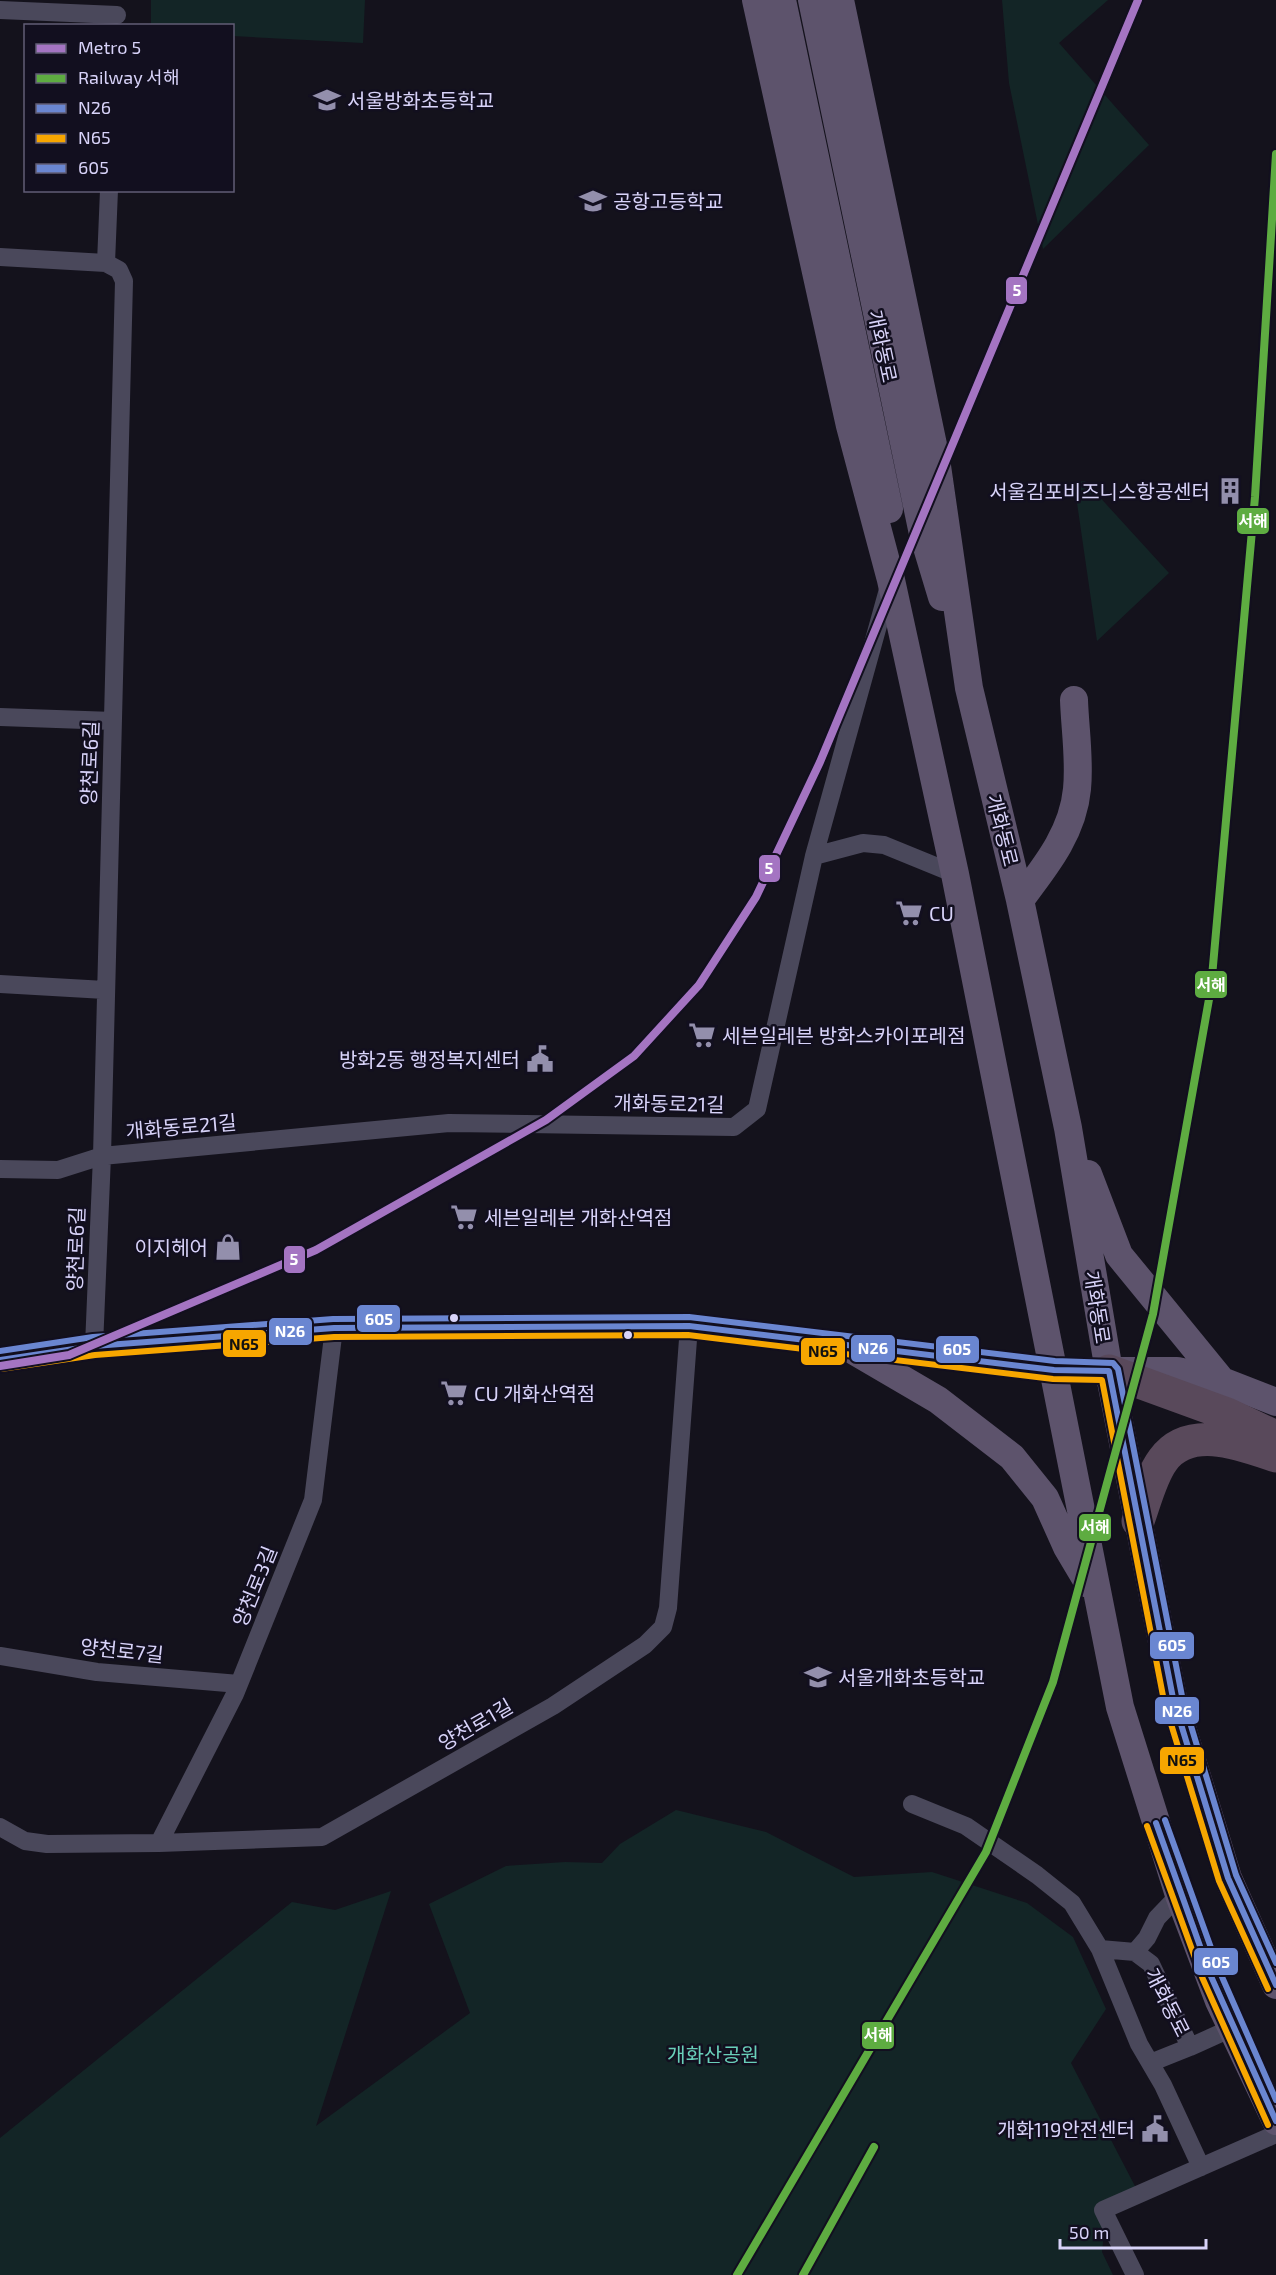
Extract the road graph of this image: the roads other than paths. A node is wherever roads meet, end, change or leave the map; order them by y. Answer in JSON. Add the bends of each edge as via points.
{"nodes":[{"id":1,"x":756,"y":0,"type":"edge"},
{"id":2,"x":782,"y":0,"type":"edge"},
{"id":3,"x":812,"y":0,"type":"edge"},
{"id":4,"x":840,"y":0,"type":"edge"},
{"id":5,"x":0,"y":10,"type":"edge"},
{"id":6,"x":117,"y":14,"type":"edge"},
{"id":7,"x":109,"y":192,"type":"edge"},
{"id":8,"x":0,"y":257,"type":"edge"},
{"id":9,"x":106,"y":263,"type":"junction"},
{"id":10,"x":891,"y":580,"type":"junction"},
{"id":11,"x":969,"y":688,"type":"junction"},
{"id":12,"x":1074,"y":700,"type":"dead end"},
{"id":13,"x":0,"y":717,"type":"edge"},
{"id":14,"x":113,"y":721,"type":"junction"},
{"id":15,"x":814,"y":856,"type":"junction"},
{"id":16,"x":955,"y":874,"type":"junction"},
{"id":17,"x":1020,"y":900,"type":"junction"},
{"id":18,"x":0,"y":984,"type":"edge"},
{"id":19,"x":105,"y":990,"type":"junction"},
{"id":20,"x":1068,"y":1128,"type":"junction"},
{"id":21,"x":102,"y":1156,"type":"junction"},
{"id":22,"x":0,"y":1169,"type":"edge"},
{"id":23,"x":689,"y":1326,"type":"junction"},
{"id":24,"x":333,"y":1328,"type":"junction"},
{"id":25,"x":844,"y":1345,"type":"junction"},
{"id":26,"x":94,"y":1347,"type":"junction"},
{"id":27,"x":0,"y":1360,"type":"edge"},
{"id":28,"x":1054,"y":1370,"type":"junction"},
{"id":29,"x":1109,"y":1371,"type":"junction"},
{"id":30,"x":1222,"y":1381,"type":"junction"},
{"id":31,"x":1276,"y":1402,"type":"edge"},
{"id":32,"x":1276,"y":1437,"type":"edge"},
{"id":33,"x":1276,"y":1455,"type":"edge"},
{"id":34,"x":1137,"y":1521,"type":"junction"},
{"id":35,"x":1100,"y":1603,"type":"junction"},
{"id":36,"x":0,"y":1656,"type":"edge"},
{"id":37,"x":239,"y":1684,"type":"junction"},
{"id":38,"x":912,"y":1804,"type":"dead end"},
{"id":39,"x":0,"y":1827,"type":"edge"},
{"id":40,"x":159,"y":1843,"type":"junction"},
{"id":41,"x":1179,"y":1895,"type":"junction"},
{"id":42,"x":1100,"y":1949,"type":"junction"},
{"id":43,"x":1135,"y":1952,"type":"junction"},
{"id":44,"x":1276,"y":1985,"type":"edge"},
{"id":45,"x":1232,"y":2028,"type":"junction"},
{"id":46,"x":1190,"y":2047,"type":"junction"},
{"id":47,"x":1150,"y":2063,"type":"junction"},
{"id":48,"x":1276,"y":2121,"type":"edge"},
{"id":49,"x":1276,"y":2134,"type":"edge"},
{"id":50,"x":1201,"y":2167,"type":"junction"},
{"id":51,"x":1135,"y":2275,"type":"edge"}],
"edges":[{"from":1,"to":10,"type":"main road","name":"개화동로","via":[[850,426]]},
{"from":2,"to":10,"type":"main road","name":"개화동로","via":[[889,505]]},
{"from":3,"to":11,"type":"main road","name":"개화동로","via":[[922,534]]},
{"from":4,"to":11,"type":"main road","name":"개화동로","via":[[936,459]]},
{"from":5,"to":6,"type":"street"},
{"from":7,"to":9,"type":"street"},
{"from":8,"to":9,"type":"street"},
{"from":9,"to":14,"type":"street","name":"양천로6길","via":[[119,270],[123,281]]},
{"from":10,"to":15,"type":"street","name":"개화동로21길"},
{"from":10,"to":16,"type":"main road","name":"개화동로"},
{"from":11,"to":17,"type":"main road","name":"개화동로"},
{"from":12,"to":17,"type":"main road","via":[[1077,788],[1073,811],[1065,836]]},
{"from":13,"to":14,"type":"street"},
{"from":14,"to":19,"type":"street","name":"양천로6길"},
{"from":15,"to":16,"type":"street","via":[[863,843],[884,845]]},
{"from":15,"to":21,"type":"street","name":"개화동로21길","via":[[757,1109],[734,1127],[449,1123]]},
{"from":16,"to":28,"type":"main road","name":"개화동로"},
{"from":17,"to":20,"type":"main road","name":"개화동로"},
{"from":18,"to":19,"type":"street"},
{"from":19,"to":21,"type":"street","name":"양천로6길"},
{"from":20,"to":29,"type":"main road","name":"개화동로"},
{"from":20,"to":30,"type":"main road","via":[[1119,1255]]},
{"from":21,"to":22,"type":"street","name":"개화동로21길","via":[[58,1170]]},
{"from":21,"to":26,"type":"street","name":"양천로6길"},
{"from":23,"to":24,"type":"main road"},
{"from":23,"to":25,"type":"main road"},
{"from":23,"to":40,"type":"street","name":"양천로1길","via":[[668,1608],[663,1627],[645,1645],[553,1706],[322,1837]]},
{"from":24,"to":26,"type":"main road"},
{"from":24,"to":37,"type":"street","name":"양천로3길","via":[[313,1500]]},
{"from":25,"to":28,"type":"main road"},
{"from":25,"to":35,"type":"main road","via":[[938,1400],[1012,1457],[1045,1498],[1067,1547]]},
{"from":26,"to":27,"type":"main road"},
{"from":28,"to":29,"type":"main road"},
{"from":28,"to":35,"type":"main road","name":"개화동로"},
{"from":29,"to":30,"type":"main road","via":[[1177,1371]]},
{"from":29,"to":32,"type":"highway","via":[[1227,1414]]},
{"from":29,"to":34,"type":"main road","name":"개화동로"},
{"from":30,"to":31,"type":"main road"},
{"from":33,"to":34,"type":"highway","via":[[1198,1438],[1178,1445],[1162,1461]]},
{"from":34,"to":44,"type":"main road","name":"개화동로","via":[[1173,1698],[1228,1878]]},
{"from":35,"to":41,"type":"main road","name":"개화동로","via":[[1120,1707]]},
{"from":36,"to":37,"type":"street","name":"양천로7길","via":[[97,1672]]},
{"from":37,"to":40,"type":"street","name":"양천로3길"},
{"from":38,"to":42,"type":"street","via":[[966,1826],[1037,1875],[1071,1903]]},
{"from":39,"to":40,"type":"street","name":"양천로1길","via":[[25,1841],[47,1844]]},
{"from":41,"to":43,"type":"street","name":"개화동로","via":[[1157,1918]]},
{"from":41,"to":45,"type":"main road","name":"개화동로"},
{"from":42,"to":43,"type":"street","name":"개화동로"},
{"from":42,"to":47,"type":"street"},
{"from":43,"to":46,"type":"street","name":"개화동로","via":[[1151,1964]]},
{"from":45,"to":46,"type":"street","name":"개화동로"},
{"from":45,"to":48,"type":"main road","name":"개화동로"},
{"from":46,"to":47,"type":"street"},
{"from":47,"to":50,"type":"street"},
{"from":49,"to":50,"type":"street"},
{"from":50,"to":51,"type":"street","via":[[1104,2210]]}]}
